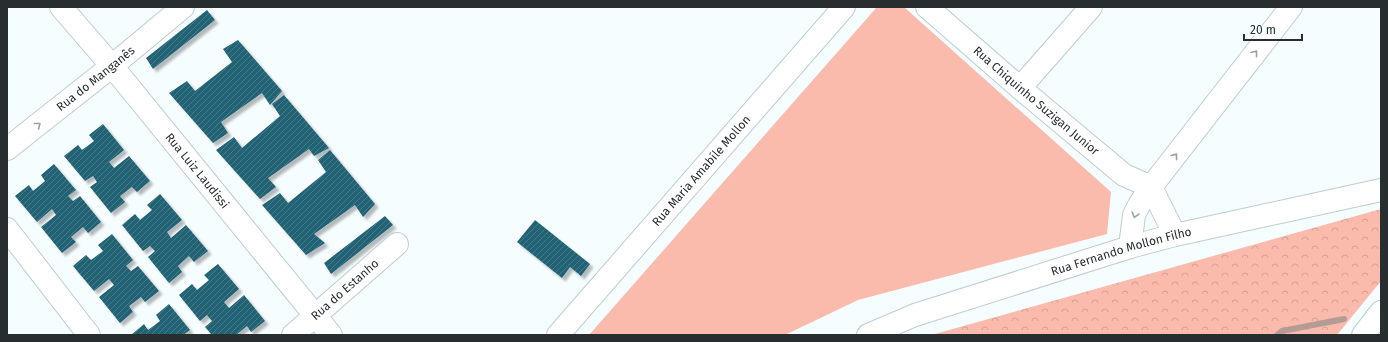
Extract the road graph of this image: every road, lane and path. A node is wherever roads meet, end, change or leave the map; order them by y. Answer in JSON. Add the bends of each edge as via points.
{"nodes":[{"id":1,"x":61,"y":7,"type":"edge"},
{"id":2,"x":183,"y":7,"type":"edge"},
{"id":3,"x":844,"y":7,"type":"edge"},
{"id":4,"x":927,"y":7,"type":"edge"},
{"id":5,"x":1091,"y":7,"type":"edge"},
{"id":6,"x":1290,"y":7,"type":"edge"},
{"id":7,"x":112,"y":66,"type":"junction"},
{"id":8,"x":1020,"y":88,"type":"junction"},
{"id":9,"x":7,"y":149,"type":"edge"},
{"id":10,"x":1151,"y":187,"type":"junction"},
{"id":11,"x":1381,"y":190,"type":"edge"},
{"id":12,"x":7,"y":229,"type":"edge"},
{"id":13,"x":1175,"y":235,"type":"junction"},
{"id":14,"x":397,"y":244,"type":"dead end"},
{"id":15,"x":1130,"y":247,"type":"junction"},
{"id":16,"x":316,"y":316,"type":"junction"},
{"id":17,"x":88,"y":335,"type":"edge"},
{"id":18,"x":294,"y":335,"type":"edge"},
{"id":19,"x":331,"y":335,"type":"edge"},
{"id":20,"x":558,"y":335,"type":"edge"},
{"id":21,"x":868,"y":335,"type":"edge"}],
"edges":[{"from":1,"to":7,"type":"street","name":"Rua Luiz Laudissi"},
{"from":2,"to":7,"type":"street","name":"Rua do Manganês"},
{"from":3,"to":20,"type":"street","name":"Rua Maria Amabíle Mollon"},
{"from":4,"to":8,"type":"street","name":"Rua Chiquinho Suzigan Junior"},
{"from":5,"to":8,"type":"street"},
{"from":10,"to":6,"type":"street","one_way":true},
{"from":9,"to":7,"type":"street","name":"Rua do Manganês","one_way":true},
{"from":7,"to":16,"type":"street","name":"Rua Luiz Laudissi"},
{"from":8,"to":10,"type":"street","name":"Rua Chiquinho Suzigan Junior","via":[[1124,174]]},
{"from":10,"to":13,"type":"street"},
{"from":10,"to":15,"type":"street","one_way":true,"via":[[1134,215]]},
{"from":11,"to":13,"type":"street","name":"Rua Fernando Mollon Filho"},
{"from":12,"to":17,"type":"street"},
{"from":13,"to":15,"type":"street","name":"Rua Fernando Mollon Filho"},
{"from":14,"to":16,"type":"street","name":"Rua do Estanho"},
{"from":15,"to":21,"type":"street","name":"Rua Fernando Mollon Filho","via":[[915,315]]},
{"from":16,"to":18,"type":"street","name":"Rua do Estanho"},
{"from":16,"to":19,"type":"street","name":"Rua Luiz Laudissi"}]}
